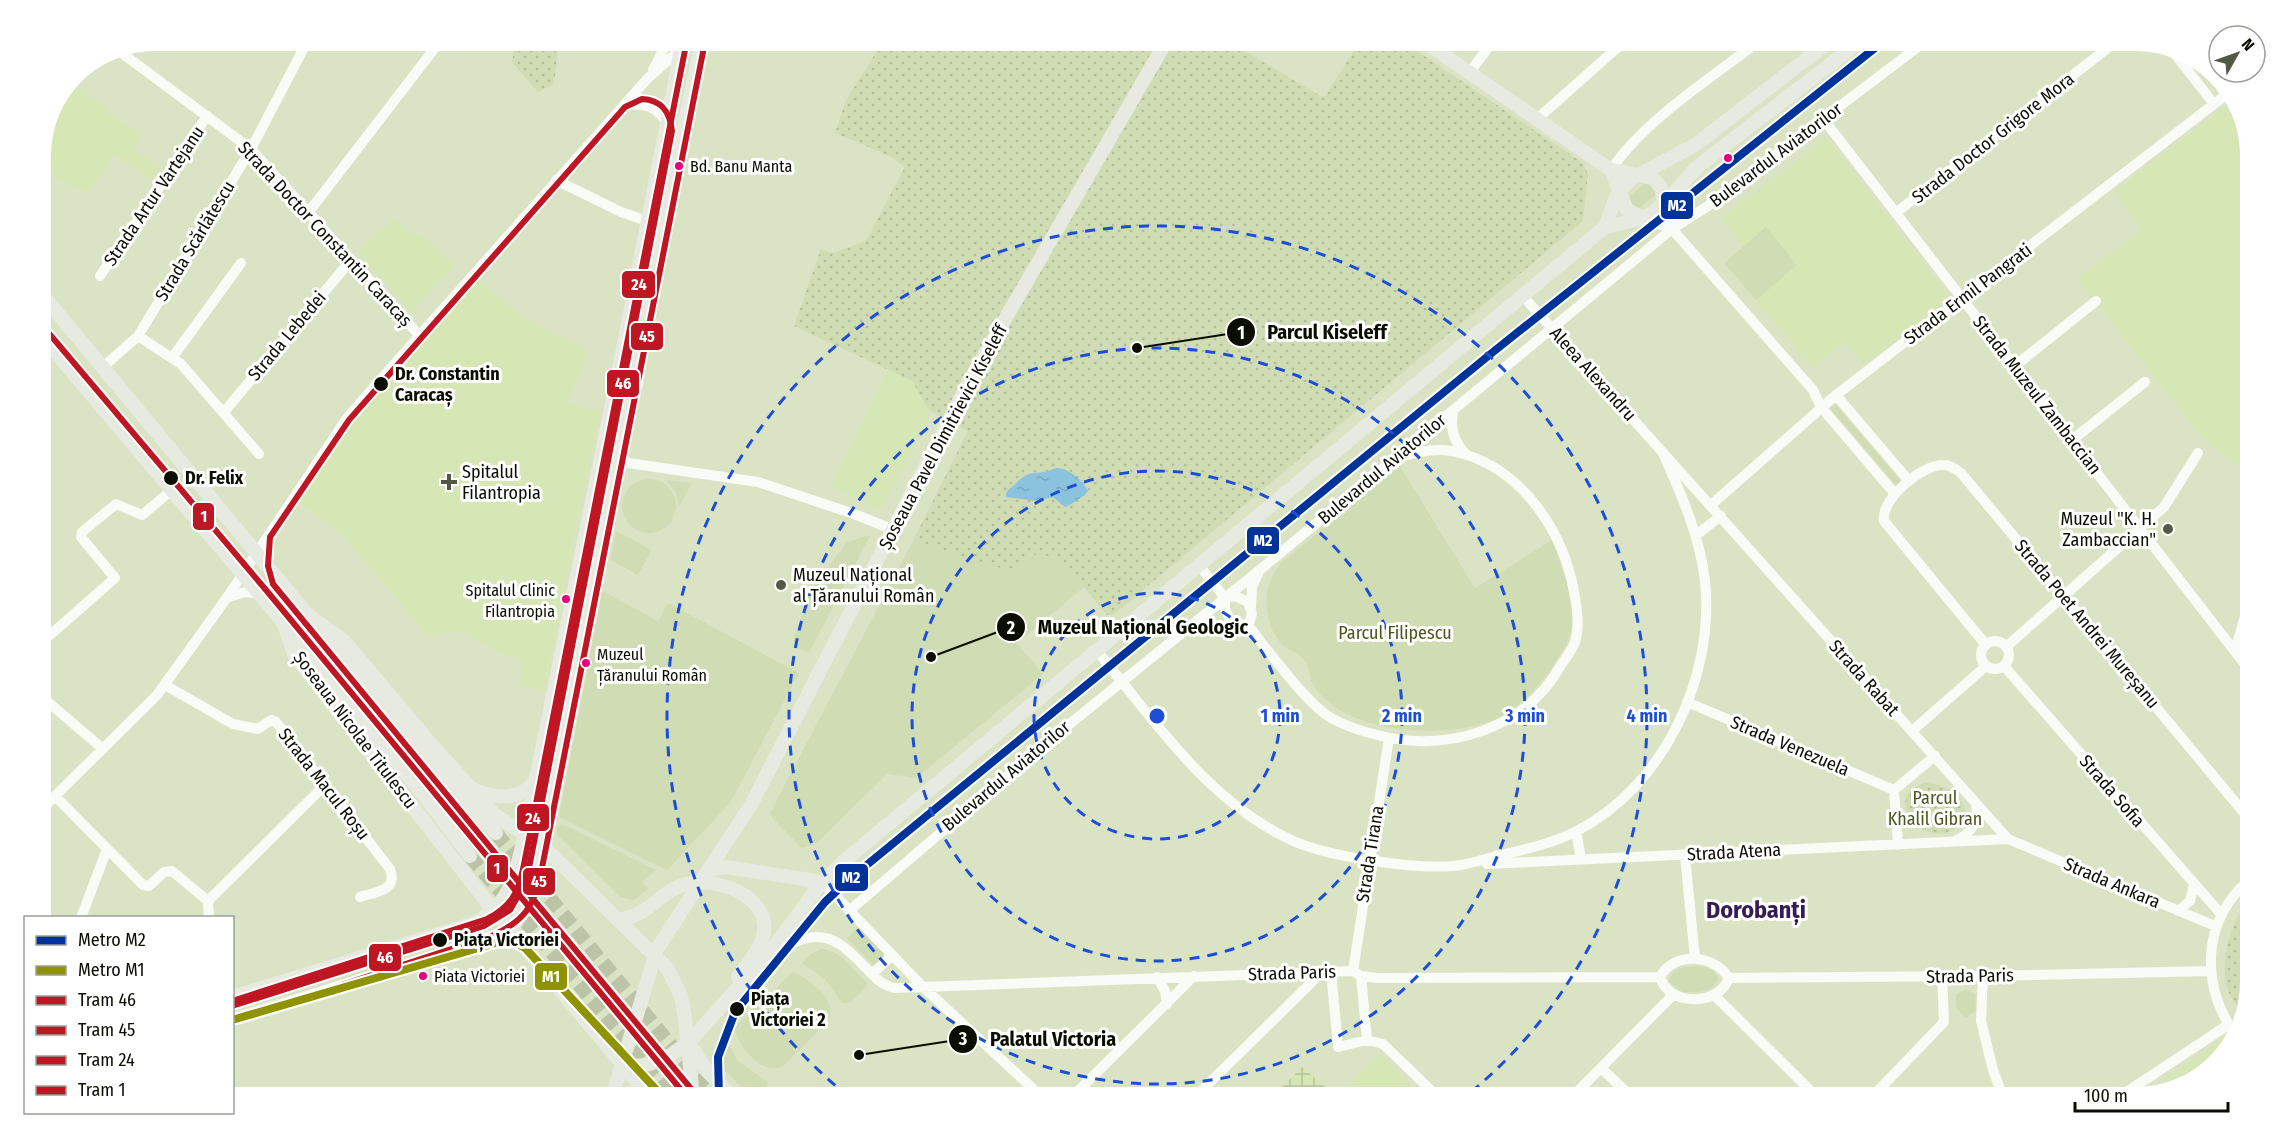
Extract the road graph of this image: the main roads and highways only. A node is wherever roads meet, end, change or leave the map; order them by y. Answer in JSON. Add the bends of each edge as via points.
{"nodes":[{"id":1,"x":689,"y":51,"type":"edge"},
{"id":2,"x":690,"y":51,"type":"edge"},
{"id":3,"x":1161,"y":51,"type":"edge"},
{"id":4,"x":1438,"y":51,"type":"edge"},
{"id":5,"x":1817,"y":51,"type":"edge"},
{"id":6,"x":1848,"y":51,"type":"edge"},
{"id":7,"x":667,"y":123,"type":"junction"},
{"id":8,"x":683,"y":127,"type":"junction"},
{"id":9,"x":1611,"y":170,"type":"junction"},
{"id":10,"x":1637,"y":174,"type":"junction"},
{"id":11,"x":1618,"y":192,"type":"junction"},
{"id":12,"x":1665,"y":202,"type":"junction"},
{"id":13,"x":1644,"y":218,"type":"junction"},
{"id":14,"x":1605,"y":227,"type":"junction"},
{"id":15,"x":51,"y":305,"type":"edge"},
{"id":16,"x":51,"y":347,"type":"edge"},
{"id":17,"x":307,"y":614,"type":"junction"},
{"id":18,"x":283,"y":622,"type":"junction"},
{"id":19,"x":535,"y":781,"type":"junction"},
{"id":20,"x":472,"y":790,"type":"junction"},
{"id":21,"x":496,"y":833,"type":"tunnel mouth"},
{"id":22,"x":524,"y":834,"type":"junction"},
{"id":23,"x":543,"y":846,"type":"junction"},
{"id":24,"x":470,"y":856,"type":"tunnel mouth"},
{"id":25,"x":709,"y":869,"type":"junction"},
{"id":26,"x":822,"y":882,"type":"junction"},
{"id":27,"x":699,"y":884,"type":"junction"},
{"id":28,"x":494,"y":911,"type":"junction"},
{"id":29,"x":618,"y":920,"type":"junction"},
{"id":30,"x":510,"y":930,"type":"junction"},
{"id":31,"x":655,"y":955,"type":"junction"},
{"id":32,"x":234,"y":996,"type":"edge"},
{"id":33,"x":725,"y":1003,"type":"junction"},
{"id":34,"x":234,"y":1019,"type":"edge"},
{"id":35,"x":689,"y":1041,"type":"junction"},
{"id":36,"x":622,"y":1063,"type":"junction"},
{"id":37,"x":615,"y":1087,"type":"edge"},
{"id":38,"x":641,"y":1087,"type":"edge"},
{"id":39,"x":692,"y":1087,"type":"edge"},
{"id":40,"x":722,"y":1087,"type":"edge"}],
"edges":[{"from":1,"to":7,"type":"main road"},
{"from":2,"to":8,"type":"main road"},
{"from":3,"to":25,"type":"main road","name":"Șoseaua Pavel Dimitrievici Kiseleff","via":[[983,357],[752,803]]},
{"from":4,"to":9,"type":"main road"},
{"from":5,"to":10,"type":"main road","via":[[1681,154]]},
{"from":6,"to":12,"type":"main road","name":"Bulevardul Aviatorilor","via":[[1694,170]]},
{"from":7,"to":8,"type":"main road"},
{"from":7,"to":19,"type":"main road"},
{"from":8,"to":23,"type":"main road"},
{"from":9,"to":10,"type":"main road"},
{"from":9,"to":11,"type":"main road"},
{"from":10,"to":11,"type":"main road"},
{"from":10,"to":12,"type":"main road","via":[[1657,182]]},
{"from":11,"to":13,"type":"main road","via":[[1631,212]]},
{"from":11,"to":14,"type":"main road"},
{"from":12,"to":13,"type":"main road"},
{"from":13,"to":14,"type":"main road"},
{"from":14,"to":26,"type":"main road","name":"Bulevardul Aviatorilor"},
{"from":15,"to":17,"type":"main road"},
{"from":16,"to":18,"type":"main road","name":"Șoseaua Nicolae Titulescu"},
{"from":17,"to":20,"type":"main road","via":[[345,642]]},
{"from":17,"to":21,"type":"main road"},
{"from":18,"to":24,"type":"main road"},
{"from":18,"to":28,"type":"main road","name":"Șoseaua Nicolae Titulescu","via":[[295,656]]},
{"from":19,"to":20,"type":"main road","via":[[522,793],[507,797]]},
{"from":19,"to":22,"type":"main road"},
{"from":20,"to":22,"type":"main road","via":[[502,821]]},
{"from":22,"to":23,"type":"main road"},
{"from":22,"to":28,"type":"main road","via":[[511,888]]},
{"from":23,"to":29,"type":"main road"},
{"from":23,"to":30,"type":"main road","via":[[531,894]]},
{"from":25,"to":26,"type":"main road","via":[[727,867]]},
{"from":25,"to":27,"type":"main road"},
{"from":26,"to":33,"type":"main road","via":[[771,951]]},
{"from":27,"to":29,"type":"main road","via":[[679,887],[644,912]]},
{"from":27,"to":31,"type":"main road"},
{"from":27,"to":33,"type":"main road","via":[[741,892],[758,909],[764,925],[760,943]]},
{"from":28,"to":30,"type":"main road","name":"Șoseaua Nicolae Titulescu"},
{"from":28,"to":32,"type":"main road","via":[[472,924]]},
{"from":29,"to":31,"type":"main road"},
{"from":30,"to":34,"type":"main road","via":[[480,946]]},
{"from":30,"to":36,"type":"main road"},
{"from":31,"to":35,"type":"main road","via":[[677,985]]},
{"from":31,"to":36,"type":"main road"},
{"from":33,"to":35,"type":"main road"},
{"from":35,"to":36,"type":"main road","via":[[650,1064]]},
{"from":35,"to":39,"type":"main road"},
{"from":35,"to":40,"type":"main road","via":[[707,1071]]},
{"from":36,"to":37,"type":"main road"},
{"from":36,"to":38,"type":"main road"}]}
